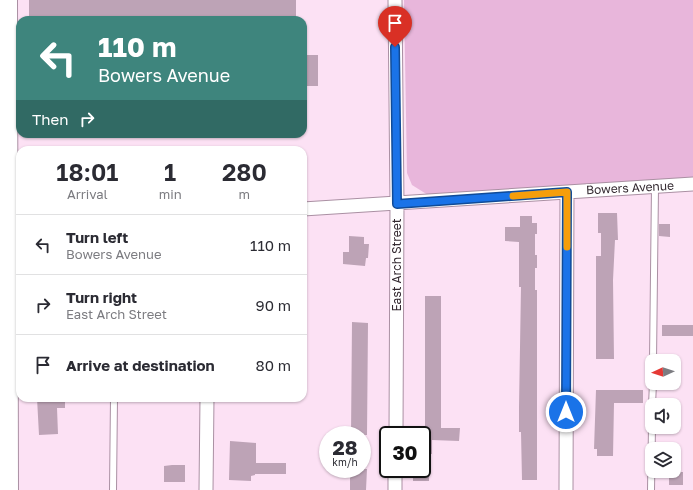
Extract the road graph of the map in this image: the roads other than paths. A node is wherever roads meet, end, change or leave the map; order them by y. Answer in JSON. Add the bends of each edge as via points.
{"nodes":[{"id":1,"x":8,"y":0,"type":"edge"},
{"id":2,"x":395,"y":0,"type":"edge"},
{"id":3,"x":693,"y":184,"type":"edge"},
{"id":4,"x":655,"y":187,"type":"junction"},
{"id":5,"x":567,"y":192,"type":"junction"},
{"id":6,"x":397,"y":204,"type":"junction"},
{"id":7,"x":307,"y":209,"type":"edge"},
{"id":8,"x":14,"y":225,"type":"edge"},
{"id":9,"x":653,"y":354,"type":"edge"},
{"id":10,"x":114,"y":402,"type":"edge"},
{"id":11,"x":206,"y":402,"type":"edge"},
{"id":12,"x":396,"y":426,"type":"edge"},
{"id":13,"x":5,"y":427,"type":"edge"},
{"id":14,"x":652,"y":434,"type":"edge"},
{"id":15,"x":395,"y":478,"type":"edge"},
{"id":16,"x":9,"y":490,"type":"edge"},
{"id":17,"x":113,"y":490,"type":"edge"},
{"id":18,"x":206,"y":490,"type":"edge"},
{"id":19,"x":395,"y":490,"type":"edge"},
{"id":20,"x":566,"y":490,"type":"edge"},
{"id":21,"x":651,"y":490,"type":"edge"}],
"edges":[{"from":1,"to":8,"type":"street"},
{"from":2,"to":6,"type":"street","name":"East Arch Street"},
{"from":3,"to":4,"type":"street","name":"Bowers Avenue"},
{"from":4,"to":5,"type":"street","name":"Bowers Avenue"},
{"from":4,"to":9,"type":"lane"},
{"from":5,"to":6,"type":"street","name":"Bowers Avenue"},
{"from":5,"to":20,"type":"street"},
{"from":6,"to":7,"type":"street","name":"Bowers Avenue"},
{"from":6,"to":12,"type":"street","name":"East Arch Street"},
{"from":8,"to":13,"type":"street"},
{"from":10,"to":17,"type":"lane"},
{"from":11,"to":18,"type":"street"},
{"from":13,"to":16,"type":"street"},
{"from":14,"to":21,"type":"lane"},
{"from":15,"to":19,"type":"street"}]}
